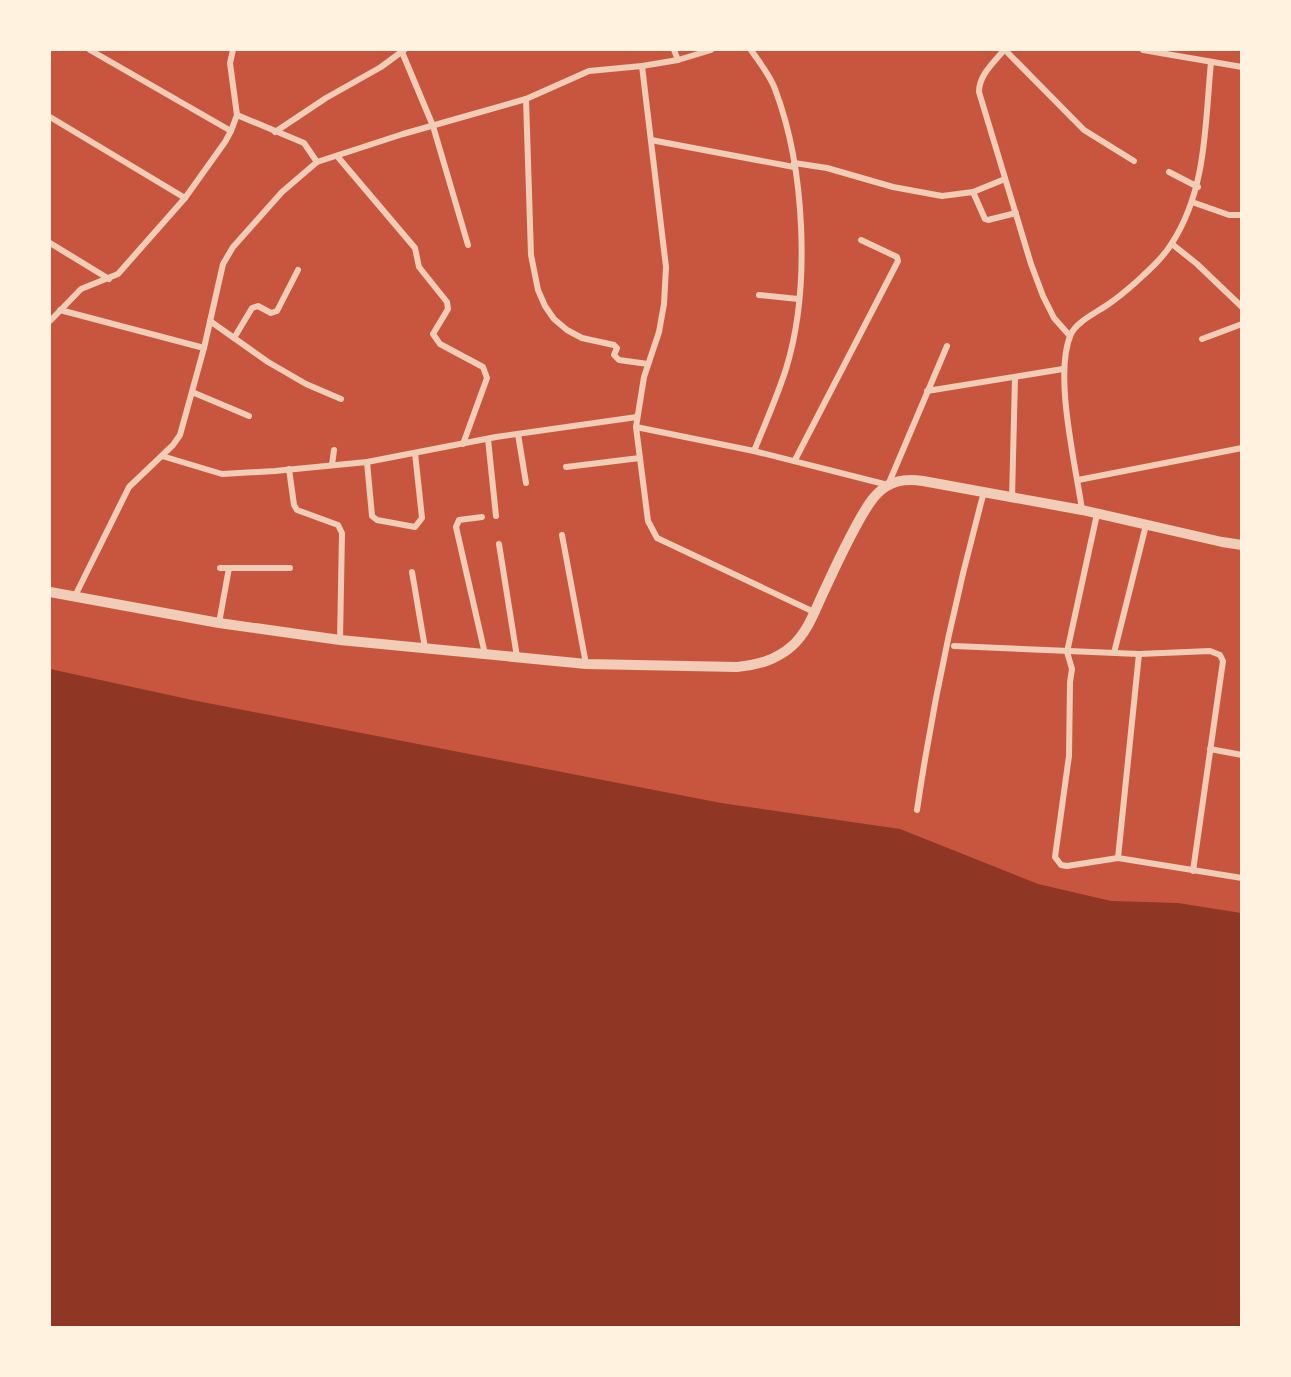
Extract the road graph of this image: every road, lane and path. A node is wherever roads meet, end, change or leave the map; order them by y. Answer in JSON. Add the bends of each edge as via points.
{"nodes":[{"id":1,"x":90,"y":50,"type":"edge"},
{"id":2,"x":233,"y":50,"type":"edge"},
{"id":3,"x":674,"y":50,"type":"edge"},
{"id":4,"x":711,"y":50,"type":"edge"},
{"id":5,"x":751,"y":50,"type":"edge"},
{"id":6,"x":1005,"y":50,"type":"edge"},
{"id":7,"x":1143,"y":50,"type":"edge"},
{"id":8,"x":404,"y":51,"type":"edge"},
{"id":9,"x":678,"y":60,"type":"junction"},
{"id":10,"x":1211,"y":62,"type":"junction"},
{"id":11,"x":642,"y":66,"type":"junction"},
{"id":12,"x":1242,"y":67,"type":"edge"},
{"id":13,"x":526,"y":99,"type":"junction"},
{"id":14,"x":237,"y":115,"type":"junction"},
{"id":15,"x":50,"y":117,"type":"edge"},
{"id":16,"x":433,"y":126,"type":"junction"},
{"id":17,"x":231,"y":131,"type":"junction"},
{"id":18,"x":275,"y":132,"type":"junction"},
{"id":19,"x":651,"y":140,"type":"junction"},
{"id":20,"x":337,"y":156,"type":"junction"},
{"id":21,"x":1134,"y":161,"type":"dead end"},
{"id":22,"x":317,"y":162,"type":"junction"},
{"id":23,"x":794,"y":165,"type":"junction"},
{"id":24,"x":1169,"y":172,"type":"dead end"},
{"id":25,"x":1005,"y":179,"type":"junction"},
{"id":26,"x":1198,"y":187,"type":"junction"},
{"id":27,"x":973,"y":192,"type":"junction"},
{"id":28,"x":185,"y":198,"type":"junction"},
{"id":29,"x":1192,"y":201,"type":"junction"},
{"id":30,"x":1016,"y":213,"type":"junction"},
{"id":31,"x":1242,"y":216,"type":"edge"},
{"id":32,"x":861,"y":240,"type":"dead end"},
{"id":33,"x":50,"y":243,"type":"edge"},
{"id":34,"x":1172,"y":244,"type":"junction"},
{"id":35,"x":468,"y":245,"type":"dead end"},
{"id":36,"x":298,"y":270,"type":"dead end"},
{"id":37,"x":109,"y":279,"type":"junction"},
{"id":38,"x":759,"y":295,"type":"dead end"},
{"id":39,"x":798,"y":299,"type":"junction"},
{"id":40,"x":1242,"y":307,"type":"edge"},
{"id":41,"x":60,"y":310,"type":"junction"},
{"id":42,"x":50,"y":321,"type":"edge"},
{"id":43,"x":210,"y":321,"type":"junction"},
{"id":44,"x":1242,"y":324,"type":"edge"},
{"id":45,"x":1070,"y":336,"type":"junction"},
{"id":46,"x":234,"y":338,"type":"junction"},
{"id":47,"x":1202,"y":339,"type":"dead end"},
{"id":48,"x":946,"y":346,"type":"dead end"},
{"id":49,"x":204,"y":348,"type":"junction"},
{"id":50,"x":648,"y":364,"type":"junction"},
{"id":51,"x":1063,"y":369,"type":"junction"},
{"id":52,"x":1015,"y":378,"type":"junction"},
{"id":53,"x":927,"y":391,"type":"junction"},
{"id":54,"x":192,"y":392,"type":"junction"},
{"id":55,"x":341,"y":399,"type":"dead end"},
{"id":56,"x":249,"y":416,"type":"dead end"},
{"id":57,"x":637,"y":417,"type":"junction"},
{"id":58,"x":636,"y":427,"type":"junction"},
{"id":59,"x":518,"y":434,"type":"junction"},
{"id":60,"x":488,"y":439,"type":"junction"},
{"id":61,"x":463,"y":444,"type":"junction"},
{"id":62,"x":1242,"y":448,"type":"edge"},
{"id":63,"x":334,"y":450,"type":"dead end"},
{"id":64,"x":754,"y":451,"type":"junction"},
{"id":65,"x":416,"y":453,"type":"junction"},
{"id":66,"x":162,"y":456,"type":"junction"},
{"id":67,"x":640,"y":458,"type":"junction"},
{"id":68,"x":795,"y":460,"type":"junction"},
{"id":69,"x":367,"y":462,"type":"junction"},
{"id":70,"x":333,"y":465,"type":"junction"},
{"id":71,"x":566,"y":467,"type":"dead end"},
{"id":72,"x":289,"y":469,"type":"junction"},
{"id":73,"x":1078,"y":480,"type":"junction"},
{"id":74,"x":526,"y":483,"type":"dead end"},
{"id":75,"x":888,"y":485,"type":"junction"},
{"id":76,"x":984,"y":492,"type":"junction"},
{"id":77,"x":1012,"y":498,"type":"junction"},
{"id":78,"x":1082,"y":510,"type":"junction"},
{"id":79,"x":1097,"y":514,"type":"junction"},
{"id":80,"x":496,"y":516,"type":"dead end"},
{"id":81,"x":482,"y":517,"type":"dead end"},
{"id":82,"x":1146,"y":525,"type":"junction"},
{"id":83,"x":562,"y":535,"type":"dead end"},
{"id":84,"x":499,"y":544,"type":"dead end"},
{"id":85,"x":1242,"y":545,"type":"edge"},
{"id":86,"x":220,"y":568,"type":"dead end"},
{"id":87,"x":229,"y":568,"type":"junction"},
{"id":88,"x":290,"y":568,"type":"dead end"},
{"id":89,"x":412,"y":572,"type":"dead end"},
{"id":90,"x":50,"y":592,"type":"edge"},
{"id":91,"x":75,"y":596,"type":"junction"},
{"id":92,"x":814,"y":612,"type":"junction"},
{"id":93,"x":219,"y":623,"type":"junction"},
{"id":94,"x":340,"y":640,"type":"junction"},
{"id":95,"x":954,"y":646,"type":"dead end"},
{"id":96,"x":425,"y":648,"type":"junction"},
{"id":97,"x":1067,"y":652,"type":"junction"},
{"id":98,"x":1114,"y":653,"type":"junction"},
{"id":99,"x":485,"y":654,"type":"junction"},
{"id":100,"x":1139,"y":654,"type":"junction"},
{"id":101,"x":517,"y":657,"type":"junction"},
{"id":102,"x":586,"y":664,"type":"junction"},
{"id":103,"x":1210,"y":749,"type":"junction"},
{"id":104,"x":1242,"y":755,"type":"edge"},
{"id":105,"x":916,"y":810,"type":"dead end"},
{"id":106,"x":1118,"y":858,"type":"junction"},
{"id":107,"x":1193,"y":871,"type":"junction"},
{"id":108,"x":1242,"y":878,"type":"edge"}],
"edges":[{"from":1,"to":17,"type":"street"},
{"from":2,"to":14,"type":"street","via":[[230,63]]},
{"from":3,"to":9,"type":"street"},
{"from":4,"to":9,"type":"street"},
{"from":5,"to":23,"type":"street","via":[[774,86]]},
{"from":6,"to":21,"type":"street","via":[[1084,130]]},
{"from":6,"to":25,"type":"street","via":[[979,88]]},
{"from":7,"to":10,"type":"street"},
{"from":8,"to":16,"type":"street"},
{"from":8,"to":18,"type":"street"},
{"from":9,"to":11,"type":"street"},
{"from":10,"to":12,"type":"street"},
{"from":10,"to":26,"type":"street"},
{"from":11,"to":13,"type":"street","via":[[589,71]]},
{"from":11,"to":19,"type":"street"},
{"from":13,"to":16,"type":"street"},
{"from":13,"to":50,"type":"street","via":[[531,255],[545,306],[567,330],[582,338],[615,345],[614,355],[619,360]]},
{"from":14,"to":17,"type":"street"},
{"from":14,"to":18,"type":"street"},
{"from":15,"to":28,"type":"street"},
{"from":16,"to":20,"type":"street"},
{"from":16,"to":35,"type":"street"},
{"from":17,"to":28,"type":"street"},
{"from":18,"to":22,"type":"street","via":[[304,143]]},
{"from":19,"to":23,"type":"street"},
{"from":19,"to":50,"type":"street","via":[[666,267],[659,332]]},
{"from":20,"to":22,"type":"street"},
{"from":20,"to":61,"type":"street","via":[[415,248],[419,267],[447,302],[448,309],[433,334],[436,339],[485,370],[486,382]]},
{"from":22,"to":43,"type":"street","via":[[282,192],[227,256]]},
{"from":23,"to":27,"type":"street","via":[[827,168],[942,196]]},
{"from":23,"to":39,"type":"street","via":[[801,229]]},
{"from":24,"to":26,"type":"street"},
{"from":25,"to":27,"type":"street"},
{"from":25,"to":30,"type":"street"},
{"from":26,"to":29,"type":"street"},
{"from":27,"to":30,"type":"street","via":[[984,219]]},
{"from":28,"to":37,"type":"street","via":[[123,269]]},
{"from":29,"to":31,"type":"street","via":[[1228,215]]},
{"from":29,"to":34,"type":"street"},
{"from":30,"to":45,"type":"street","via":[[1047,307]]},
{"from":32,"to":68,"type":"street","via":[[898,261]]},
{"from":33,"to":37,"type":"street"},
{"from":34,"to":40,"type":"street"},
{"from":34,"to":45,"type":"street","via":[[1149,270]]},
{"from":36,"to":46,"type":"street","via":[[277,311],[271,314],[258,306],[252,308]]},
{"from":37,"to":41,"type":"street","via":[[81,289]]},
{"from":38,"to":39,"type":"street"},
{"from":39,"to":64,"type":"street","via":[[786,369]]},
{"from":41,"to":42,"type":"street"},
{"from":41,"to":49,"type":"street"},
{"from":43,"to":46,"type":"street"},
{"from":43,"to":49,"type":"street"},
{"from":44,"to":47,"type":"street"},
{"from":45,"to":51,"type":"street"},
{"from":46,"to":55,"type":"street","via":[[306,384]]},
{"from":48,"to":53,"type":"street"},
{"from":49,"to":54,"type":"street"},
{"from":50,"to":57,"type":"street"},
{"from":51,"to":52,"type":"street"},
{"from":51,"to":73,"type":"street"},
{"from":52,"to":53,"type":"street"},
{"from":52,"to":77,"type":"street"},
{"from":53,"to":75,"type":"street"},
{"from":54,"to":56,"type":"street"},
{"from":54,"to":66,"type":"street","via":[[180,435]]},
{"from":57,"to":58,"type":"street"},
{"from":57,"to":59,"type":"street"},
{"from":58,"to":64,"type":"street"},
{"from":58,"to":67,"type":"street"},
{"from":59,"to":60,"type":"street"},
{"from":59,"to":74,"type":"street"},
{"from":60,"to":61,"type":"street"},
{"from":60,"to":80,"type":"street"},
{"from":61,"to":65,"type":"street"},
{"from":62,"to":73,"type":"street"},
{"from":63,"to":70,"type":"street"},
{"from":64,"to":68,"type":"street"},
{"from":65,"to":69,"type":"street"},
{"from":65,"to":69,"type":"street","via":[[422,518],[416,527],[372,516]]},
{"from":66,"to":72,"type":"street","via":[[222,474]]},
{"from":66,"to":91,"type":"street","via":[[129,487]]},
{"from":67,"to":71,"type":"street"},
{"from":67,"to":92,"type":"street","via":[[648,521],[657,538]]},
{"from":68,"to":75,"type":"street"},
{"from":69,"to":70,"type":"street"},
{"from":70,"to":72,"type":"street"},
{"from":72,"to":94,"type":"street","via":[[297,510],[338,525],[342,533]]},
{"from":73,"to":78,"type":"street"},
{"from":75,"to":76,"type":"street","via":[[914,479]]},
{"from":75,"to":92,"type":"street","via":[[873,497],[853,530]]},
{"from":76,"to":77,"type":"street"},
{"from":76,"to":105,"type":"street","via":[[944,650]]},
{"from":77,"to":78,"type":"street"},
{"from":78,"to":79,"type":"street"},
{"from":79,"to":82,"type":"street"},
{"from":79,"to":97,"type":"street"},
{"from":81,"to":99,"type":"street","via":[[459,520],[456,527]]},
{"from":82,"to":85,"type":"street"},
{"from":82,"to":98,"type":"street"},
{"from":83,"to":102,"type":"street"},
{"from":84,"to":101,"type":"street"},
{"from":86,"to":87,"type":"street"},
{"from":87,"to":88,"type":"street"},
{"from":87,"to":93,"type":"street"},
{"from":89,"to":96,"type":"street"},
{"from":90,"to":91,"type":"street"},
{"from":91,"to":93,"type":"street"},
{"from":92,"to":102,"type":"street","via":[[793,646],[757,665]]},
{"from":93,"to":94,"type":"street"},
{"from":94,"to":96,"type":"street"},
{"from":95,"to":97,"type":"street"},
{"from":96,"to":99,"type":"street"},
{"from":97,"to":98,"type":"street"},
{"from":97,"to":106,"type":"street","via":[[1072,669],[1069,756],[1055,857],[1067,866]]},
{"from":98,"to":100,"type":"street"},
{"from":99,"to":101,"type":"street"},
{"from":100,"to":103,"type":"street","via":[[1210,651],[1220,655],[1223,662]]},
{"from":100,"to":106,"type":"street"},
{"from":101,"to":102,"type":"street"},
{"from":103,"to":104,"type":"street"},
{"from":103,"to":107,"type":"street"},
{"from":106,"to":107,"type":"street"},
{"from":107,"to":108,"type":"street"}]}
